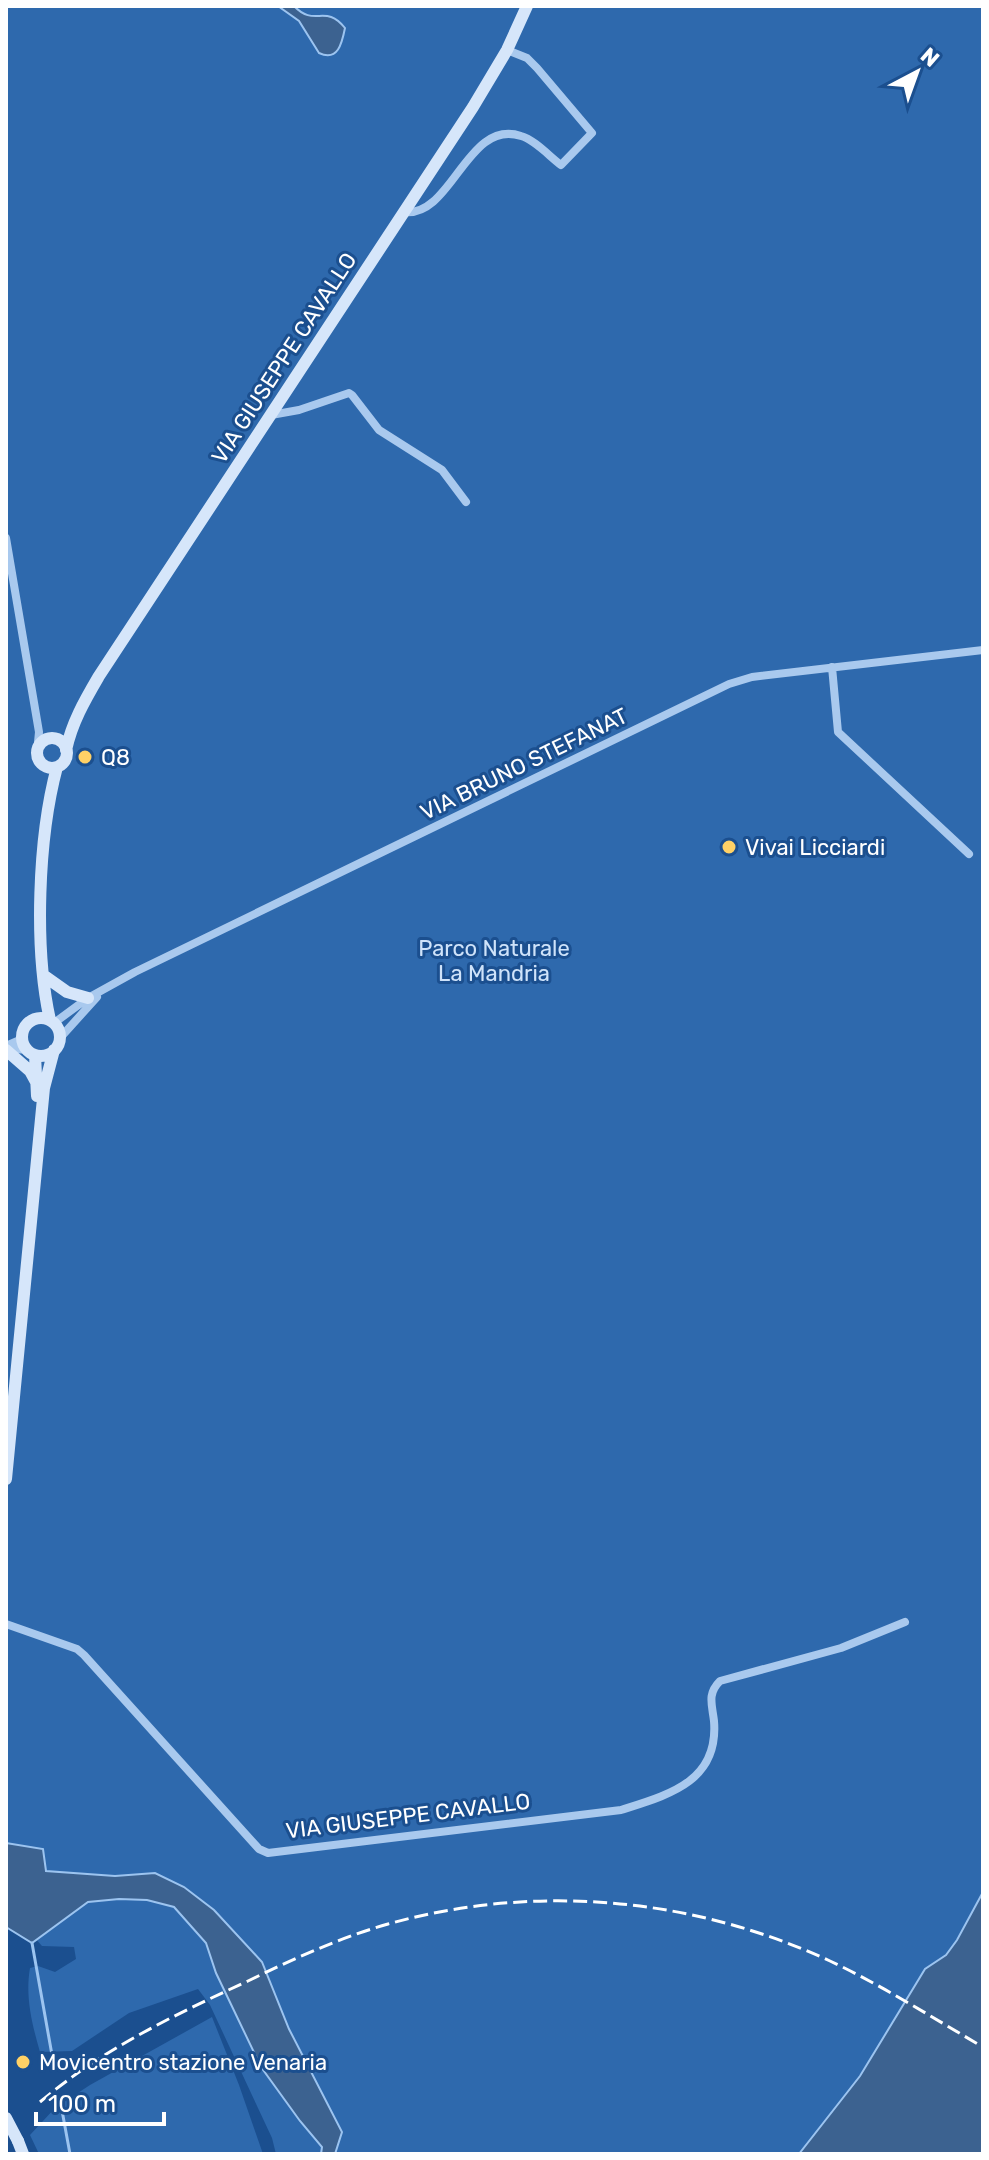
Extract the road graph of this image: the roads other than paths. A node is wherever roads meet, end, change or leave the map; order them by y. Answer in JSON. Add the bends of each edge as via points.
{"nodes":[{"id":1,"x":527,"y":6,"type":"edge"},
{"id":2,"x":507,"y":50,"type":"junction"},
{"id":3,"x":404,"y":212,"type":"junction"},
{"id":4,"x":271,"y":415,"type":"junction"},
{"id":5,"x":466,"y":502,"type":"dead end"},
{"id":6,"x":6,"y":538,"type":"edge"},
{"id":7,"x":983,"y":650,"type":"edge"},
{"id":8,"x":832,"y":667,"type":"junction"},
{"id":9,"x":53,"y":741,"type":"junction"},
{"id":10,"x":51,"y":767,"type":"junction"},
{"id":11,"x":969,"y":854,"type":"dead end"},
{"id":12,"x":42,"y":954,"type":"junction"},
{"id":13,"x":43,"y":975,"type":"junction"},
{"id":14,"x":105,"y":991,"type":"junction"},
{"id":15,"x":88,"y":998,"type":"junction"},
{"id":16,"x":34,"y":1019,"type":"junction"},
{"id":17,"x":52,"y":1022,"type":"junction"},
{"id":18,"x":60,"y":1038,"type":"junction"},
{"id":19,"x":6,"y":1048,"type":"edge"},
{"id":20,"x":28,"y":1048,"type":"junction"},
{"id":21,"x":54,"y":1050,"type":"junction"},
{"id":22,"x":38,"y":1087,"type":"junction"},
{"id":23,"x":6,"y":1403,"type":"edge"},
{"id":24,"x":6,"y":1479,"type":"edge"},
{"id":25,"x":905,"y":1622,"type":"dead end"},
{"id":26,"x":6,"y":1624,"type":"edge"},
{"id":27,"x":6,"y":1630,"type":"edge"},
{"id":28,"x":31,"y":1632,"type":"junction"},
{"id":29,"x":6,"y":2118,"type":"edge"},
{"id":30,"x":23,"y":2154,"type":"edge"}],
"edges":[{"from":1,"to":2,"type":"street","name":"VIA GIUSEPPE CAVALLO"},
{"from":2,"to":3,"type":"street","name":"VIA GIUSEPPE CAVALLO"},
{"from":2,"to":3,"type":"street","via":[[527,58],[592,133],[561,165],[522,136],[494,137],[468,159],[434,203]]},
{"from":3,"to":4,"type":"street","name":"VIA GIUSEPPE CAVALLO"},
{"from":4,"to":5,"type":"street","via":[[349,393],[379,430],[442,470]]},
{"from":4,"to":9,"type":"street","name":"VIA GIUSEPPE CAVALLO","via":[[99,676],[70,731]]},
{"from":6,"to":9,"type":"street"},
{"from":7,"to":8,"type":"street","name":"VIA BRUNO STEFANAT"},
{"from":8,"to":11,"type":"street","via":[[838,732]]},
{"from":8,"to":14,"type":"street","name":"VIA BRUNO STEFANAT","via":[[729,684]]},
{"from":9,"to":10,"type":"street","via":[[66,759]]},
{"from":9,"to":10,"type":"street","via":[[42,742],[37,753],[39,761]]},
{"from":10,"to":12,"type":"street","via":[[43,836]]},
{"from":12,"to":13,"type":"street"},
{"from":12,"to":16,"type":"street"},
{"from":13,"to":15,"type":"street","via":[[67,992]]},
{"from":13,"to":17,"type":"street"},
{"from":14,"to":15,"type":"street","name":"VIA BRUNO STEFANAT"},
{"from":14,"to":18,"type":"street","name":"VIA BRUNO STEFANAT"},
{"from":15,"to":17,"type":"street","name":"VIA BRUNO STEFANAT"},
{"from":16,"to":17,"type":"street"},
{"from":16,"to":20,"type":"street","via":[[24,1027]]},
{"from":17,"to":18,"type":"street"},
{"from":18,"to":21,"type":"street"},
{"from":19,"to":20,"type":"street"},
{"from":19,"to":22,"type":"street"},
{"from":20,"to":21,"type":"street","via":[[45,1055]]},
{"from":20,"to":22,"type":"street"},
{"from":21,"to":24,"type":"street","via":[[44,1088]]},
{"from":22,"to":23,"type":"street"},
{"from":25,"to":28,"type":"street","name":"VIA GIUSEPPE CAVALLO","via":[[841,1648],[720,1681],[710,1700],[712,1751],[702,1770],[672,1794],[621,1810],[268,1853],[84,1655]]},
{"from":26,"to":28,"type":"street","name":"VIA GIUSEPPE CAVALLO"},
{"from":27,"to":28,"type":"street","name":"VIA GIUSEPPE CAVALLO"},
{"from":29,"to":30,"type":"street","bridge":true}]}
